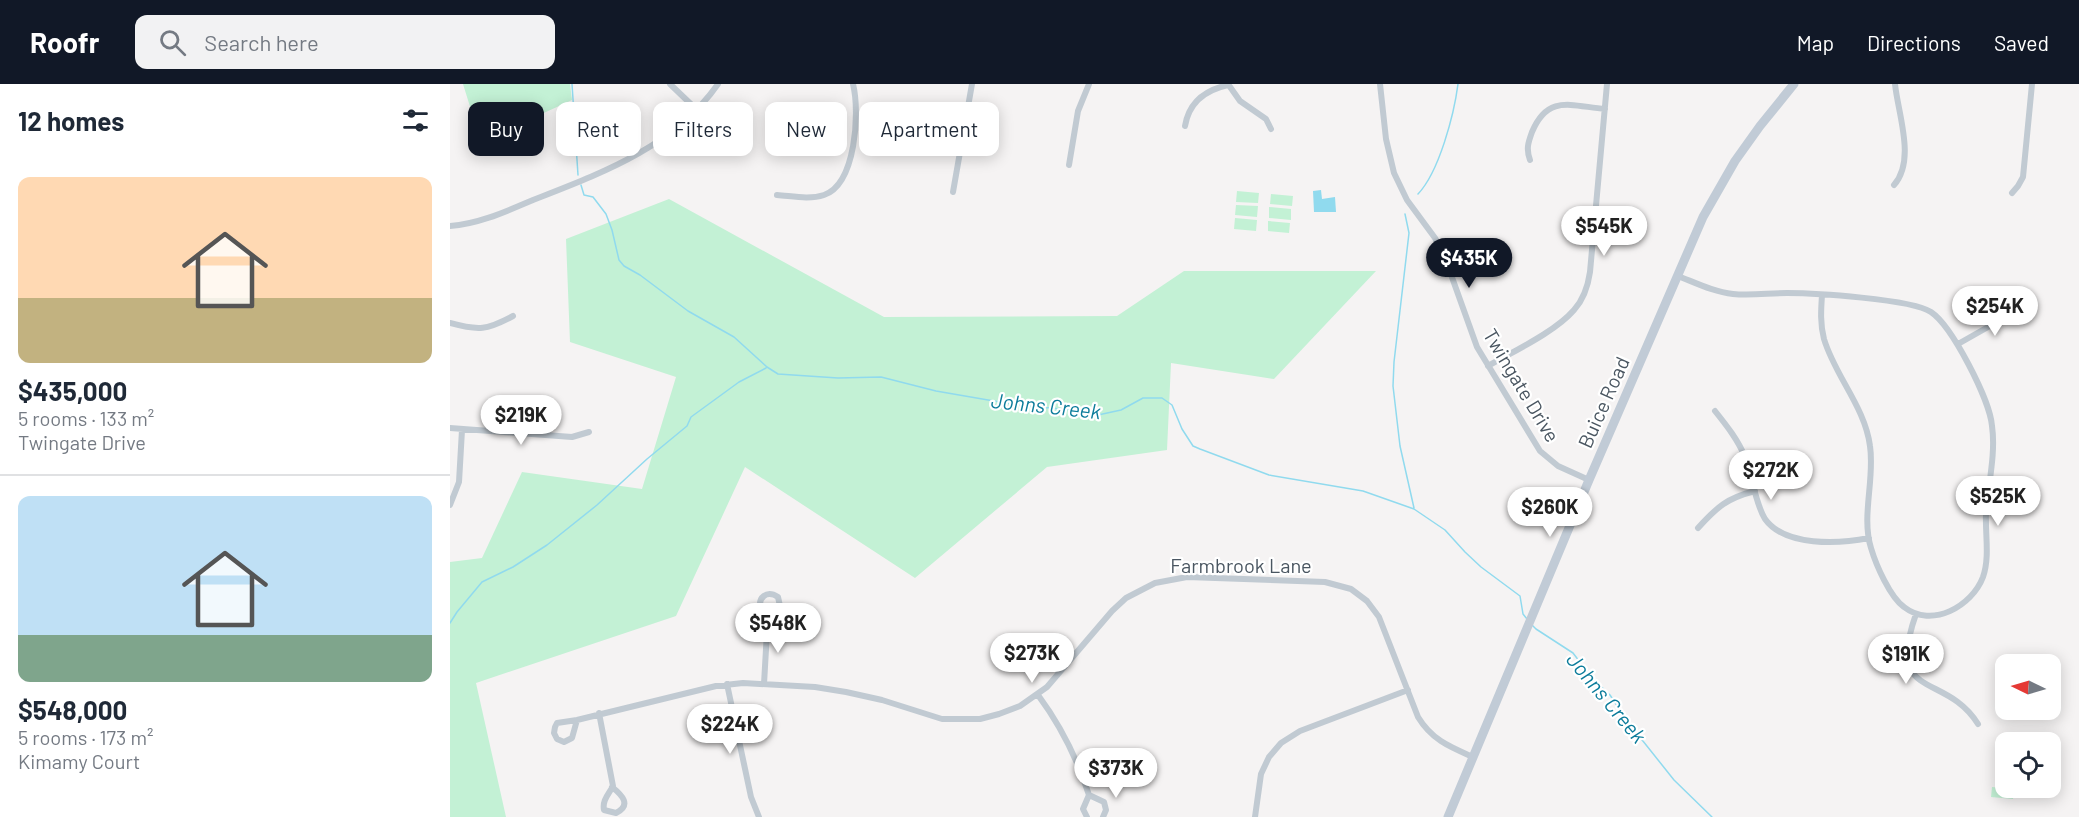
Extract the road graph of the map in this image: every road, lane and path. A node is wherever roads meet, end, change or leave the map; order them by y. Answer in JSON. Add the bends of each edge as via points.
{"nodes":[{"id":1,"x":669,"y":84,"type":"edge"},
{"id":2,"x":718,"y":84,"type":"edge"},
{"id":3,"x":853,"y":84,"type":"edge"},
{"id":4,"x":972,"y":84,"type":"edge"},
{"id":5,"x":1089,"y":84,"type":"edge"},
{"id":6,"x":1228,"y":84,"type":"edge"},
{"id":7,"x":1380,"y":84,"type":"edge"},
{"id":8,"x":1607,"y":84,"type":"edge"},
{"id":9,"x":1794,"y":84,"type":"edge"},
{"id":10,"x":1895,"y":84,"type":"edge"},
{"id":11,"x":2032,"y":84,"type":"edge"},
{"id":12,"x":688,"y":102,"type":"edge"},
{"id":13,"x":702,"y":102,"type":"edge"},
{"id":14,"x":1605,"y":109,"type":"junction"},
{"id":15,"x":1185,"y":126,"type":"dead end"},
{"id":16,"x":1271,"y":129,"type":"dead end"},
{"id":17,"x":653,"y":144,"type":"edge"},
{"id":18,"x":1530,"y":160,"type":"dead end"},
{"id":19,"x":1069,"y":165,"type":"dead end"},
{"id":20,"x":1894,"y":186,"type":"dead end"},
{"id":21,"x":953,"y":192,"type":"dead end"},
{"id":22,"x":2012,"y":193,"type":"dead end"},
{"id":23,"x":777,"y":195,"type":"dead end"},
{"id":24,"x":450,"y":226,"type":"edge"},
{"id":25,"x":1678,"y":276,"type":"junction"},
{"id":26,"x":1822,"y":295,"type":"junction"},
{"id":27,"x":2014,"y":305,"type":"dead end"},
{"id":28,"x":513,"y":316,"type":"dead end"},
{"id":29,"x":450,"y":323,"type":"edge"},
{"id":30,"x":1958,"y":344,"type":"junction"},
{"id":31,"x":1488,"y":366,"type":"junction"},
{"id":32,"x":1715,"y":411,"type":"dead end"},
{"id":33,"x":450,"y":428,"type":"edge"},
{"id":34,"x":462,"y":429,"type":"junction"},
{"id":35,"x":589,"y":432,"type":"dead end"},
{"id":36,"x":1589,"y":480,"type":"junction"},
{"id":37,"x":1755,"y":491,"type":"junction"},
{"id":38,"x":450,"y":505,"type":"edge"},
{"id":39,"x":1698,"y":528,"type":"dead end"},
{"id":40,"x":1869,"y":538,"type":"junction"},
{"id":41,"x":768,"y":614,"type":"dead end"},
{"id":42,"x":1916,"y":614,"type":"junction"},
{"id":43,"x":727,"y":684,"type":"junction"},
{"id":44,"x":764,"y":684,"type":"junction"},
{"id":45,"x":1408,"y":690,"type":"junction"},
{"id":46,"x":1038,"y":694,"type":"junction"},
{"id":47,"x":599,"y":713,"type":"junction"},
{"id":48,"x":577,"y":720,"type":"dead end"},
{"id":49,"x":1978,"y":724,"type":"dead end"},
{"id":50,"x":1473,"y":757,"type":"junction"},
{"id":51,"x":612,"y":788,"type":"dead end"},
{"id":52,"x":1089,"y":795,"type":"junction"},
{"id":53,"x":759,"y":817,"type":"edge"},
{"id":54,"x":1087,"y":817,"type":"edge"},
{"id":55,"x":1103,"y":817,"type":"edge"},
{"id":56,"x":1256,"y":817,"type":"edge"},
{"id":57,"x":1448,"y":817,"type":"edge"}],
"edges":[{"from":1,"to":12,"type":"street"},
{"from":2,"to":13,"type":"street"},
{"from":3,"to":23,"type":"street","via":[[855,123],[850,160],[841,181],[825,195],[812,198]]},
{"from":4,"to":21,"type":"street"},
{"from":5,"to":19,"type":"street","via":[[1078,111]]},
{"from":6,"to":15,"type":"street","via":[[1197,100],[1189,110]]},
{"from":6,"to":16,"type":"street","via":[[1240,101],[1266,119]]},
{"from":7,"to":31,"type":"street","name":"Twingate Drive","via":[[1394,172],[1407,200],[1444,255],[1472,336]]},
{"from":8,"to":14,"type":"street"},
{"from":9,"to":25,"type":"street","name":"Buice Road","via":[[1717,190]]},
{"from":10,"to":20,"type":"street","via":[[1905,153],[1903,173]]},
{"from":11,"to":22,"type":"street","via":[[2023,177]]},
{"from":14,"to":18,"type":"street","via":[[1561,105],[1546,110],[1528,143]]},
{"from":14,"to":31,"type":"street","via":[[1590,272],[1584,294],[1562,322]]},
{"from":17,"to":24,"type":"street","via":[[612,169],[482,219]]},
{"from":25,"to":26,"type":"street","via":[[1733,294]]},
{"from":25,"to":36,"type":"street","name":"Buice Road"},
{"from":26,"to":30,"type":"street","via":[[1920,306],[1941,320]]},
{"from":26,"to":40,"type":"street","via":[[1824,340],[1870,443]]},
{"from":27,"to":30,"type":"street","via":[[1988,327]]},
{"from":28,"to":29,"type":"street","via":[[494,327],[480,329]]},
{"from":30,"to":42,"type":"street","via":[[1988,406],[1992,425],[1985,567],[1976,589],[1958,608],[1937,616]]},
{"from":31,"to":36,"type":"street","name":"Twingate Drive","via":[[1540,451],[1558,466]]},
{"from":32,"to":37,"type":"street","via":[[1740,445]]},
{"from":33,"to":34,"type":"street"},
{"from":34,"to":35,"type":"street","via":[[572,437]]},
{"from":34,"to":38,"type":"street","via":[[459,482]]},
{"from":36,"to":50,"type":"street","name":"Buice Road"},
{"from":37,"to":39,"type":"street","via":[[1725,502]]},
{"from":37,"to":40,"type":"street","via":[[1765,519],[1784,535],[1834,542]]},
{"from":40,"to":42,"type":"street","via":[[1893,594],[1904,608]]},
{"from":41,"to":44,"type":"street"},
{"from":42,"to":49,"type":"street","via":[[1907,650],[1912,673],[1961,703]]},
{"from":43,"to":44,"type":"street","name":"Farmbrook Lane"},
{"from":43,"to":47,"type":"street","name":"Farmbrook Lane"},
{"from":43,"to":53,"type":"street","via":[[751,797]]},
{"from":44,"to":46,"type":"street","name":"Farmbrook Lane","via":[[846,692],[957,720],[999,714]]},
{"from":45,"to":46,"type":"street","name":"Farmbrook Lane","via":[[1379,616],[1351,589],[1324,582],[1187,577],[1155,583],[1126,598]]},
{"from":45,"to":50,"type":"street","name":"Farmbrook Lane","via":[[1418,717],[1430,734],[1446,746]]},
{"from":45,"to":56,"type":"street","via":[[1300,731],[1281,743],[1261,774]]},
{"from":46,"to":52,"type":"street","via":[[1069,742]]},
{"from":47,"to":48,"type":"street","name":"Farmbrook Lane"},
{"from":47,"to":51,"type":"street"},
{"from":50,"to":57,"type":"street","name":"Buice Road"},
{"from":52,"to":54,"type":"street","via":[[1083,809]]},
{"from":52,"to":55,"type":"street","via":[[1104,802]]}]}
